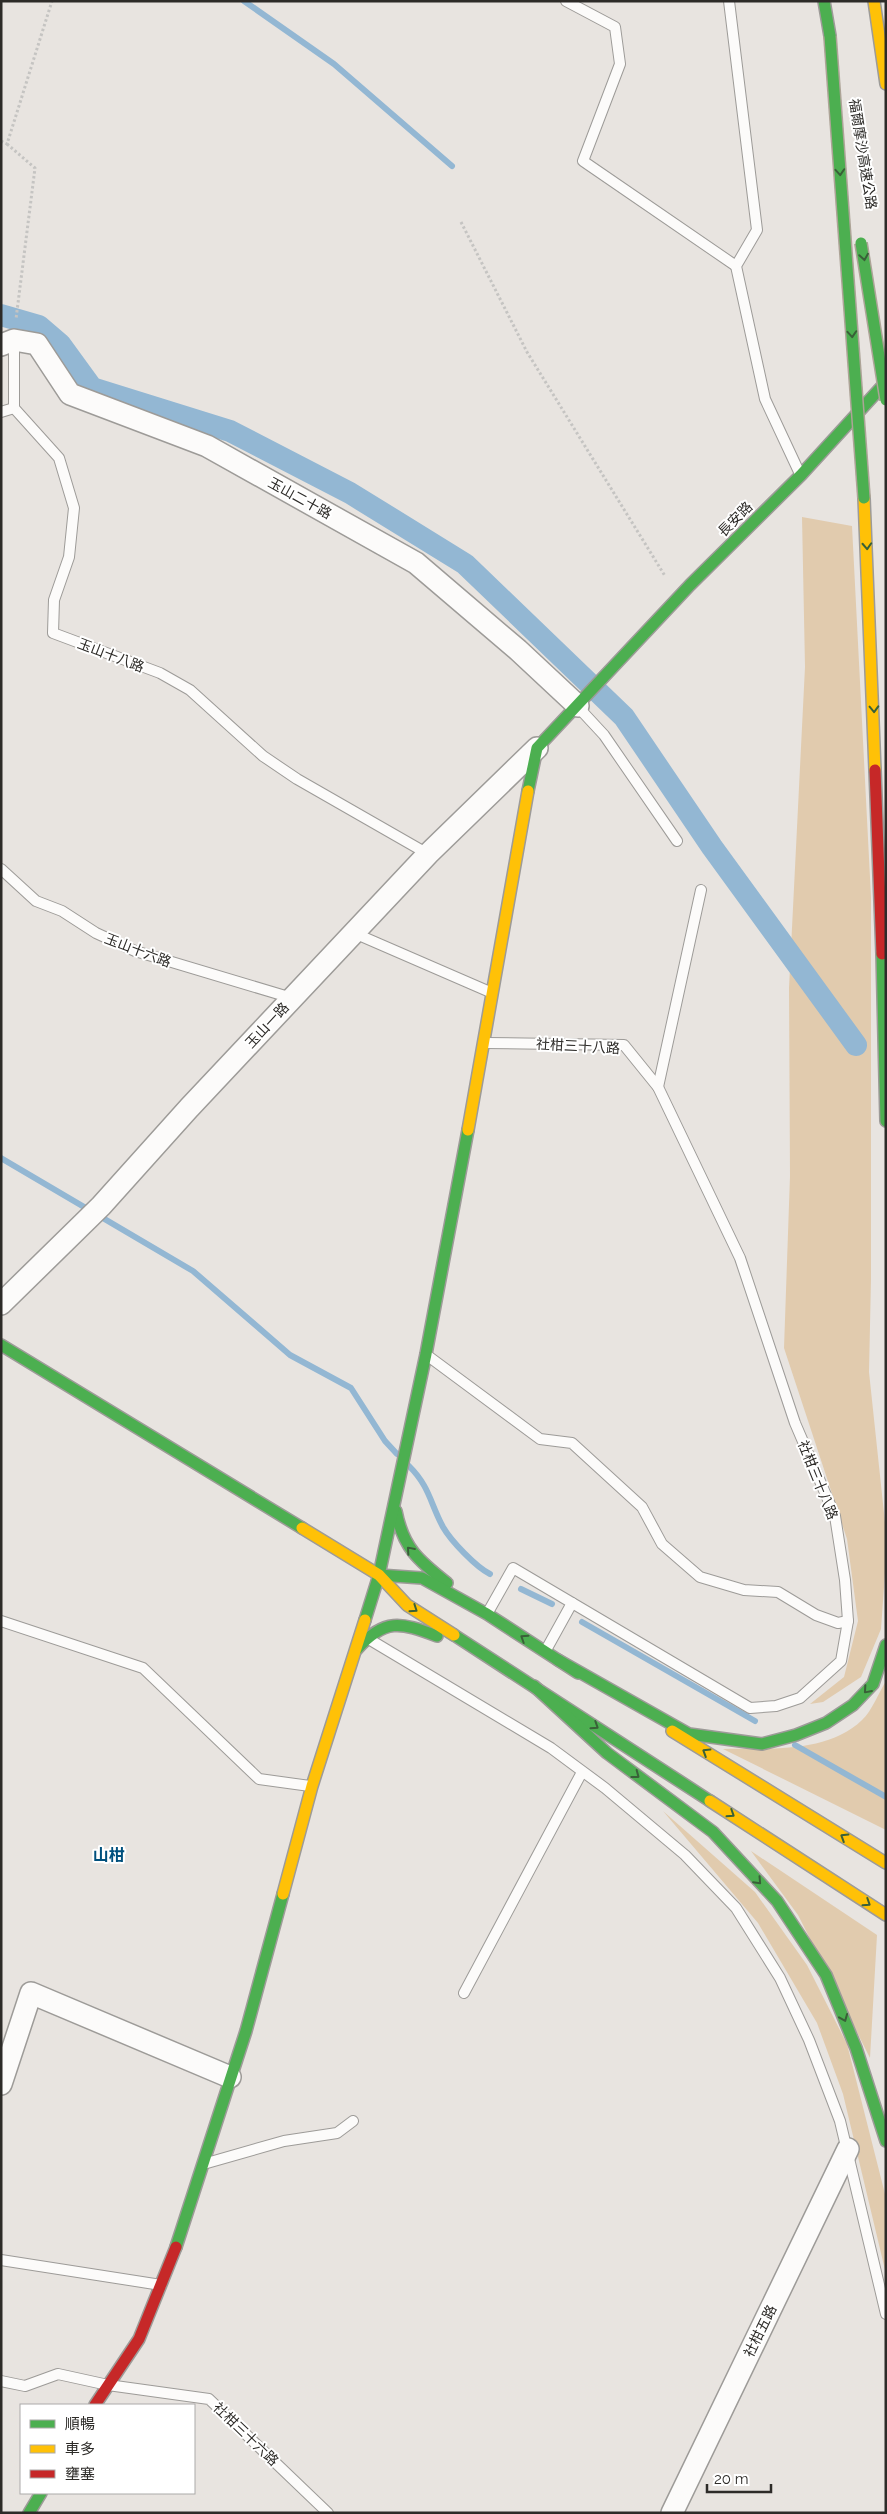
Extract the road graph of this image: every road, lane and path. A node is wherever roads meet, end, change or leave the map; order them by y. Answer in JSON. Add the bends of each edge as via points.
{"nodes":[{"id":1,"x":52,"y":1,"type":"edge"},
{"id":2,"x":566,"y":1,"type":"edge"},
{"id":3,"x":730,"y":1,"type":"edge"},
{"id":4,"x":824,"y":1,"type":"edge"},
{"id":5,"x":875,"y":1,"type":"edge"},
{"id":6,"x":830,"y":36,"type":"junction"},
{"id":7,"x":886,"y":50,"type":"edge"},
{"id":8,"x":886,"y":84,"type":"edge"},
{"id":9,"x":1,"y":142,"type":"edge"},
{"id":10,"x":7,"y":144,"type":"junction"},
{"id":11,"x":854,"y":194,"type":"dead end"},
{"id":12,"x":461,"y":222,"type":"dead end"},
{"id":13,"x":860,"y":233,"type":"dead end"},
{"id":14,"x":736,"y":266,"type":"junction"},
{"id":15,"x":7,"y":342,"type":"edge"},
{"id":16,"x":886,"y":382,"type":"edge"},
{"id":17,"x":886,"y":400,"type":"edge"},
{"id":18,"x":14,"y":408,"type":"junction"},
{"id":19,"x":1,"y":412,"type":"edge"},
{"id":20,"x":801,"y":475,"type":"junction"},
{"id":21,"x":678,"y":598,"type":"junction"},
{"id":22,"x":578,"y":706,"type":"junction"},
{"id":23,"x":537,"y":748,"type":"junction"},
{"id":24,"x":677,"y":841,"type":"dead end"},
{"id":25,"x":428,"y":854,"type":"junction"},
{"id":26,"x":1,"y":869,"type":"edge"},
{"id":27,"x":701,"y":890,"type":"dead end"},
{"id":28,"x":354,"y":933,"type":"junction"},
{"id":29,"x":492,"y":993,"type":"junction"},
{"id":30,"x":292,"y":998,"type":"junction"},
{"id":31,"x":484,"y":1043,"type":"junction"},
{"id":32,"x":658,"y":1086,"type":"junction"},
{"id":33,"x":886,"y":1121,"type":"edge"},
{"id":34,"x":1,"y":1304,"type":"edge"},
{"id":35,"x":1,"y":1345,"type":"edge"},
{"id":36,"x":426,"y":1354,"type":"junction"},
{"id":37,"x":395,"y":1506,"type":"junction"},
{"id":38,"x":380,"y":1575,"type":"junction"},
{"id":39,"x":572,"y":1603,"type":"junction"},
{"id":40,"x":487,"y":1614,"type":"junction"},
{"id":41,"x":1,"y":1621,"type":"edge"},
{"id":42,"x":848,"y":1621,"type":"junction"},
{"id":43,"x":366,"y":1638,"type":"junction"},
{"id":44,"x":886,"y":1645,"type":"edge"},
{"id":45,"x":356,"y":1650,"type":"junction"},
{"id":46,"x":478,"y":1651,"type":"junction"},
{"id":47,"x":545,"y":1652,"type":"junction"},
{"id":48,"x":558,"y":1660,"type":"junction"},
{"id":49,"x":534,"y":1686,"type":"junction"},
{"id":50,"x":582,"y":1772,"type":"junction"},
{"id":51,"x":312,"y":1786,"type":"junction"},
{"id":52,"x":886,"y":1863,"type":"edge"},
{"id":53,"x":886,"y":1915,"type":"edge"},
{"id":54,"x":464,"y":1993,"type":"dead end"},
{"id":55,"x":230,"y":2077,"type":"junction"},
{"id":56,"x":1,"y":2084,"type":"edge"},
{"id":57,"x":353,"y":2121,"type":"dead end"},
{"id":58,"x":886,"y":2141,"type":"edge"},
{"id":59,"x":848,"y":2149,"type":"junction"},
{"id":60,"x":204,"y":2163,"type":"junction"},
{"id":61,"x":1,"y":2260,"type":"edge"},
{"id":62,"x":163,"y":2286,"type":"junction"},
{"id":63,"x":886,"y":2314,"type":"edge"},
{"id":64,"x":1,"y":2381,"type":"edge"},
{"id":65,"x":108,"y":2385,"type":"junction"},
{"id":66,"x":97,"y":2404,"type":"edge"},
{"id":67,"x":40,"y":2494,"type":"edge"},
{"id":68,"x":29,"y":2513,"type":"edge"},
{"id":69,"x":328,"y":2513,"type":"edge"},
{"id":70,"x":672,"y":2513,"type":"edge"}],
"edges":[{"from":1,"to":10,"type":"path"},
{"from":2,"to":14,"type":"lane","via":[[616,27],[620,64],[583,161]]},
{"from":3,"to":14,"type":"lane","via":[[757,230]]},
{"from":4,"to":6,"type":"main road","name":"福爾摩沙高速公路"},
{"from":5,"to":7,"type":"main road"},
{"from":5,"to":8,"type":"main road"},
{"from":6,"to":11,"type":"main road","name":"福爾摩沙高速公路","bridge":true},
{"from":6,"to":33,"type":"main road","one_way":true,"bridge":true,"via":[[864,498],[880,878]]},
{"from":9,"to":10,"type":"path"},
{"from":10,"to":15,"type":"path","via":[[35,168]]},
{"from":12,"to":21,"type":"path","via":[[527,352]]},
{"from":13,"to":17,"type":"main road","one_way":true,"bridge":true},
{"from":14,"to":20,"type":"lane","via":[[765,400]]},
{"from":15,"to":18,"type":"lane"},
{"from":15,"to":22,"type":"street","name":"玉山二十路","via":[[37,344],[70,394],[207,446],[416,563]]},
{"from":16,"to":20,"type":"main road","name":"長安路"},
{"from":18,"to":19,"type":"lane"},
{"from":18,"to":25,"type":"lane","name":"玉山十八路","via":[[58,458],[74,508],[69,557],[54,600],[53,633],[160,673],[190,690],[270,760]]},
{"from":20,"to":21,"type":"main road","name":"長安路"},
{"from":21,"to":22,"type":"main road","name":"長安路"},
{"from":22,"to":23,"type":"main road","name":"長安路"},
{"from":22,"to":24,"type":"lane","via":[[604,735]]},
{"from":23,"to":25,"type":"street","name":"玉山一路"},
{"from":23,"to":29,"type":"main road"},
{"from":25,"to":28,"type":"street","name":"玉山一路"},
{"from":26,"to":30,"type":"lane","name":"玉山十六路","via":[[36,901],[62,911],[96,933],[135,951]]},
{"from":27,"to":32,"type":"lane"},
{"from":28,"to":29,"type":"lane"},
{"from":28,"to":30,"type":"street","name":"玉山一路"},
{"from":29,"to":31,"type":"main road"},
{"from":30,"to":34,"type":"street","name":"玉山一路","via":[[101,1206]]},
{"from":31,"to":32,"type":"lane","name":"社柑三十八路","via":[[624,1045]]},
{"from":31,"to":36,"type":"main road"},
{"from":32,"to":42,"type":"lane","name":"社柑三十八路","via":[[740,1258],[795,1423],[835,1516]]},
{"from":35,"to":38,"type":"main road"},
{"from":36,"to":37,"type":"main road"},
{"from":36,"to":42,"type":"lane","via":[[540,1438],[572,1443],[642,1507],[662,1544],[700,1577],[744,1590],[778,1592],[816,1615],[838,1624]]},
{"from":37,"to":38,"type":"main road"},
{"from":40,"to":37,"type":"main road","one_way":true,"via":[[421,1563],[403,1542]]},
{"from":38,"to":40,"type":"main road","via":[[422,1578]]},
{"from":38,"to":45,"type":"main road"},
{"from":38,"to":46,"type":"main road","one_way":true,"via":[[408,1605]]},
{"from":39,"to":40,"type":"lane","name":"社柑三十八路","via":[[513,1568]]},
{"from":39,"to":42,"type":"lane","name":"社柑三十八路","via":[[750,1708],[776,1706],[800,1698],[841,1661]]},
{"from":39,"to":47,"type":"lane"},
{"from":47,"to":40,"type":"main road","one_way":true},
{"from":41,"to":51,"type":"lane","via":[[143,1668],[259,1779]]},
{"from":43,"to":45,"type":"main road"},
{"from":43,"to":46,"type":"main road","via":[[380,1627],[397,1623]]},
{"from":43,"to":50,"type":"lane","via":[[551,1748]]},
{"from":44,"to":48,"type":"main road","one_way":true,"via":[[873,1684],[853,1705],[804,1732],[762,1744],[689,1734]]},
{"from":45,"to":51,"type":"main road"},
{"from":46,"to":49,"type":"main road"},
{"from":47,"to":48,"type":"main road"},
{"from":52,"to":48,"type":"main road","one_way":true},
{"from":49,"to":53,"type":"main road","one_way":true},
{"from":49,"to":58,"type":"main road","one_way":true,"via":[[607,1753],[714,1832],[777,1901],[826,1976],[856,2048]]},
{"from":50,"to":54,"type":"lane"},
{"from":50,"to":59,"type":"lane","via":[[685,1855],[736,1908],[780,1978],[805,2031]]},
{"from":51,"to":55,"type":"main road","via":[[246,2031]]},
{"from":55,"to":56,"type":"street","via":[[31,1993]]},
{"from":55,"to":60,"type":"main road"},
{"from":57,"to":60,"type":"lane","via":[[337,2133],[284,2141]]},
{"from":59,"to":63,"type":"lane"},
{"from":59,"to":70,"type":"street","name":"社柑五路"},
{"from":60,"to":62,"type":"main road"},
{"from":61,"to":62,"type":"lane"},
{"from":62,"to":65,"type":"main road","via":[[138,2339]]},
{"from":64,"to":65,"type":"lane","name":"社柑三十六路","via":[[25,2386],[58,2374]]},
{"from":65,"to":66,"type":"main road"},
{"from":65,"to":69,"type":"lane","name":"社柑三十六路","via":[[209,2399]]},
{"from":67,"to":68,"type":"main road"}]}
